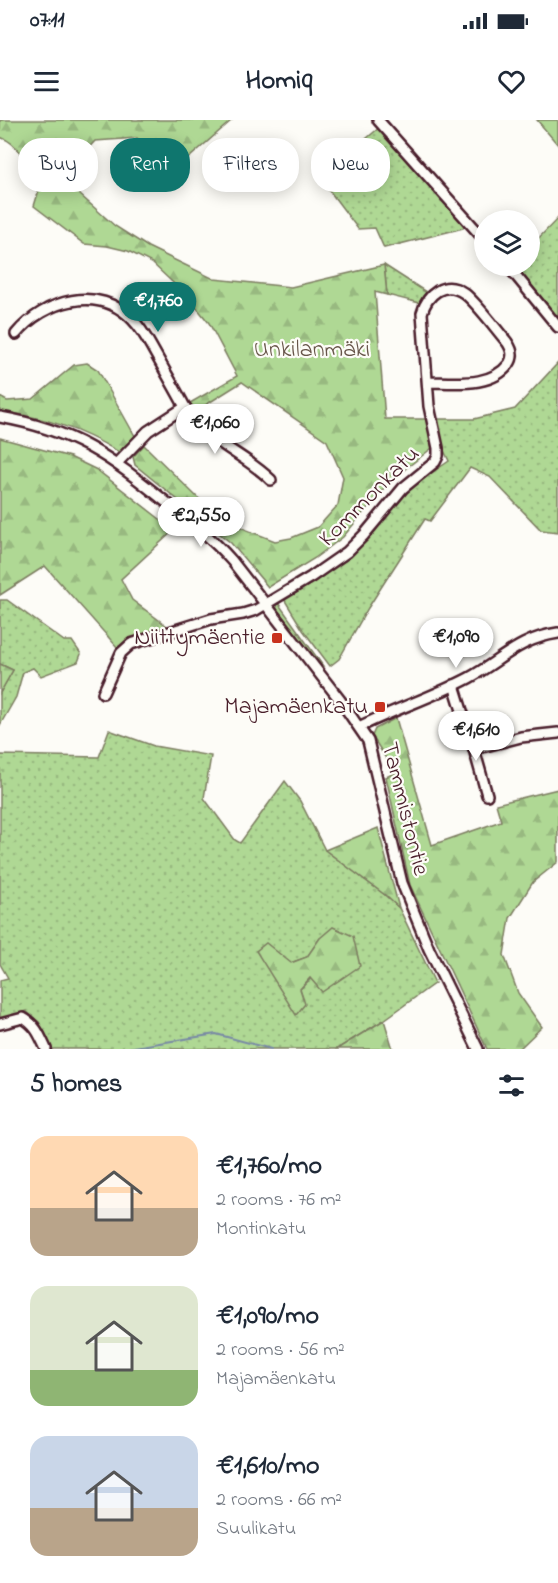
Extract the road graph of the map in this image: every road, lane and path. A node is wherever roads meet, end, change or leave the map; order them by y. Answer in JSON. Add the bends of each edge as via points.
{"nodes":[{"id":1,"x":378,"y":120,"type":"edge"},
{"id":2,"x":474,"y":227,"type":"edge"},
{"id":3,"x":516,"y":276,"type":"edge"},
{"id":4,"x":558,"y":327,"type":"edge"},
{"id":5,"x":16,"y":334,"type":"dead end"},
{"id":6,"x":428,"y":382,"type":"junction"},
{"id":7,"x":185,"y":407,"type":"junction"},
{"id":8,"x":0,"y":417,"type":"edge"},
{"id":9,"x":117,"y":463,"type":"junction"},
{"id":10,"x":271,"y":480,"type":"dead end"},
{"id":11,"x":266,"y":604,"type":"junction"},
{"id":12,"x":558,"y":633,"type":"edge"},
{"id":13,"x":454,"y":685,"type":"junction"},
{"id":14,"x":103,"y":693,"type":"dead end"},
{"id":15,"x":359,"y":727,"type":"junction"},
{"id":16,"x":558,"y":733,"type":"edge"},
{"id":17,"x":474,"y":749,"type":"junction"},
{"id":18,"x":487,"y":795,"type":"dead end"},
{"id":19,"x":0,"y":1024,"type":"edge"},
{"id":20,"x":46,"y":1049,"type":"edge"},
{"id":21,"x":478,"y":1049,"type":"edge"}],
"edges":[{"from":1,"to":2,"type":"street"},
{"from":3,"to":4,"type":"street"},
{"from":5,"to":7,"type":"street","via":[[33,318],[64,302],[88,299],[114,306],[140,328]]},
{"from":6,"to":6,"type":"street","name":"Kommonkatu","via":[[422,313],[426,300],[435,292],[455,289],[465,294],[507,342],[512,351],[511,361],[485,380]]},
{"from":6,"to":11,"type":"street","name":"Kommonkatu","via":[[438,448],[435,462],[403,488],[346,552]]},
{"from":7,"to":9,"type":"street","via":[[148,431]]},
{"from":7,"to":10,"type":"street","via":[[202,428]]},
{"from":8,"to":9,"type":"street","name":"Tammistontie","via":[[67,435]]},
{"from":9,"to":11,"type":"street","name":"Tammistontie","via":[[220,548]]},
{"from":11,"to":14,"type":"street","via":[[243,614],[211,619],[131,644],[122,653]]},
{"from":11,"to":15,"type":"street","name":"Tammistontie"},
{"from":12,"to":13,"type":"street","via":[[517,645]]},
{"from":13,"to":15,"type":"street"},
{"from":13,"to":17,"type":"street"},
{"from":15,"to":21,"type":"street","name":"Tammistontie","via":[[372,751],[404,890]]},
{"from":16,"to":17,"type":"street"},
{"from":17,"to":18,"type":"street"},
{"from":19,"to":20,"type":"street","via":[[23,1018],[37,1029]]}]}
